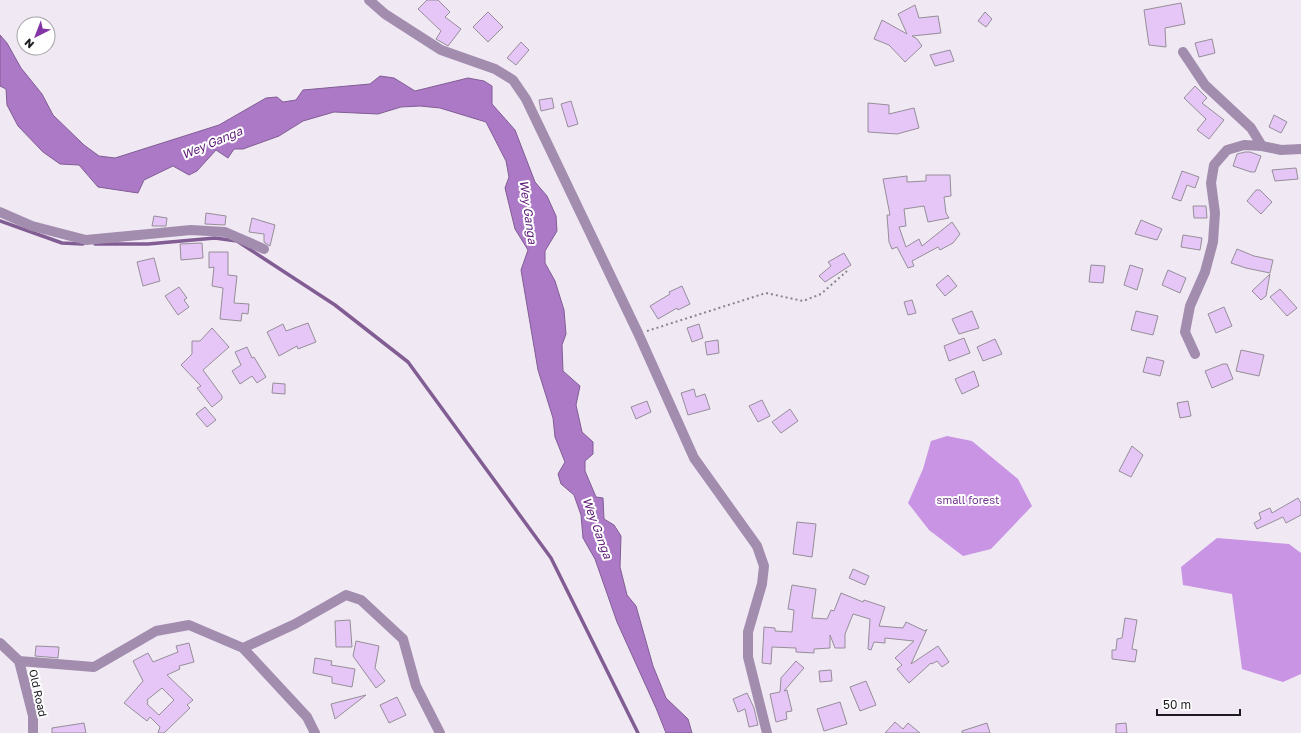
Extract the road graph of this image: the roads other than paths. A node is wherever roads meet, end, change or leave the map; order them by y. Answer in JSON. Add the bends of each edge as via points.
{"nodes":[{"id":1,"x":369,"y":0,"type":"edge"},
{"id":2,"x":1183,"y":52,"type":"dead end"},
{"id":3,"x":1262,"y":146,"type":"junction"},
{"id":4,"x":1301,"y":149,"type":"edge"},
{"id":5,"x":0,"y":212,"type":"edge"},
{"id":6,"x":264,"y":249,"type":"dead end"},
{"id":7,"x":1195,"y":354,"type":"dead end"},
{"id":8,"x":0,"y":643,"type":"edge"},
{"id":9,"x":243,"y":648,"type":"junction"},
{"id":10,"x":19,"y":661,"type":"junction"},
{"id":11,"x":33,"y":733,"type":"edge"},
{"id":12,"x":315,"y":733,"type":"edge"},
{"id":13,"x":440,"y":733,"type":"edge"},
{"id":14,"x":767,"y":733,"type":"edge"}],
"edges":[{"from":1,"to":14,"type":"street","via":[[385,14],[441,50],[495,69],[513,80],[526,99],[638,333],[694,458],[757,546],[764,566],[762,584],[748,632],[748,657]]},
{"from":2,"to":3,"type":"street","via":[[1205,85],[1251,128]]},
{"from":3,"to":4,"type":"street","via":[[1281,150]]},
{"from":3,"to":7,"type":"street","via":[[1244,145],[1227,150],[1214,165],[1211,183],[1215,213],[1213,242],[1205,272],[1190,306],[1185,332]]},
{"from":5,"to":6,"type":"street","via":[[32,226],[86,240],[191,230],[225,232]]},
{"from":8,"to":10,"type":"street","name":"Old Road"},
{"from":9,"to":10,"type":"street","via":[[189,625],[156,631],[94,667]]},
{"from":9,"to":12,"type":"street","via":[[307,717]]},
{"from":9,"to":13,"type":"street","via":[[295,624],[346,595],[361,600],[403,639],[416,686]]},
{"from":10,"to":11,"type":"street","name":"Old Road","via":[[33,716]]}]}
